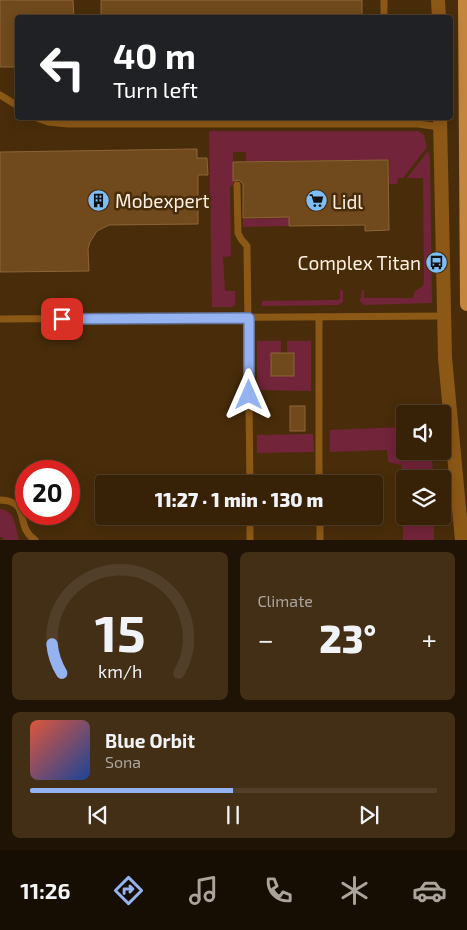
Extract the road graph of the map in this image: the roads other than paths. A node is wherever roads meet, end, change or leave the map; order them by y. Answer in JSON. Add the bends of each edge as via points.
{"nodes":[{"id":1,"x":384,"y":0,"type":"edge"},
{"id":2,"x":438,"y":0,"type":"edge"},
{"id":3,"x":465,"y":0,"type":"edge"},
{"id":4,"x":384,"y":15,"type":"edge"},
{"id":5,"x":438,"y":15,"type":"edge"},
{"id":6,"x":0,"y":95,"type":"edge"},
{"id":7,"x":15,"y":104,"type":"edge"},
{"id":8,"x":42,"y":120,"type":"edge"},
{"id":9,"x":385,"y":121,"type":"edge"},
{"id":10,"x":440,"y":122,"type":"edge"},
{"id":11,"x":237,"y":184,"type":"dead end"},
{"id":12,"x":467,"y":304,"type":"edge"},
{"id":13,"x":444,"y":316,"type":"junction"},
{"id":14,"x":319,"y":317,"type":"junction"},
{"id":15,"x":249,"y":318,"type":"junction"},
{"id":16,"x":0,"y":319,"type":"edge"},
{"id":17,"x":250,"y":475,"type":"edge"},
{"id":18,"x":319,"y":475,"type":"edge"},
{"id":19,"x":0,"y":500,"type":"edge"},
{"id":20,"x":250,"y":525,"type":"edge"},
{"id":21,"x":320,"y":525,"type":"edge"},
{"id":22,"x":35,"y":540,"type":"edge"},
{"id":23,"x":250,"y":540,"type":"edge"},
{"id":24,"x":320,"y":540,"type":"edge"},
{"id":25,"x":462,"y":540,"type":"edge"}],
"edges":[{"from":1,"to":4,"type":"lane"},
{"from":2,"to":5,"type":"street"},
{"from":3,"to":12,"type":"main road"},
{"from":6,"to":7,"type":"lane"},
{"from":8,"to":9,"type":"lane","via":[[68,124]]},
{"from":9,"to":10,"type":"lane"},
{"from":10,"to":13,"type":"street"},
{"from":11,"to":15,"type":"lane","via":[[238,233],[247,246]]},
{"from":13,"to":14,"type":"lane"},
{"from":13,"to":25,"type":"street","via":[[448,406]]},
{"from":14,"to":15,"type":"lane"},
{"from":14,"to":18,"type":"lane"},
{"from":15,"to":16,"type":"lane"},
{"from":15,"to":17,"type":"lane"},
{"from":19,"to":22,"type":"lane","via":[[17,505],[24,529]]},
{"from":20,"to":23,"type":"lane"},
{"from":21,"to":24,"type":"lane"}]}
